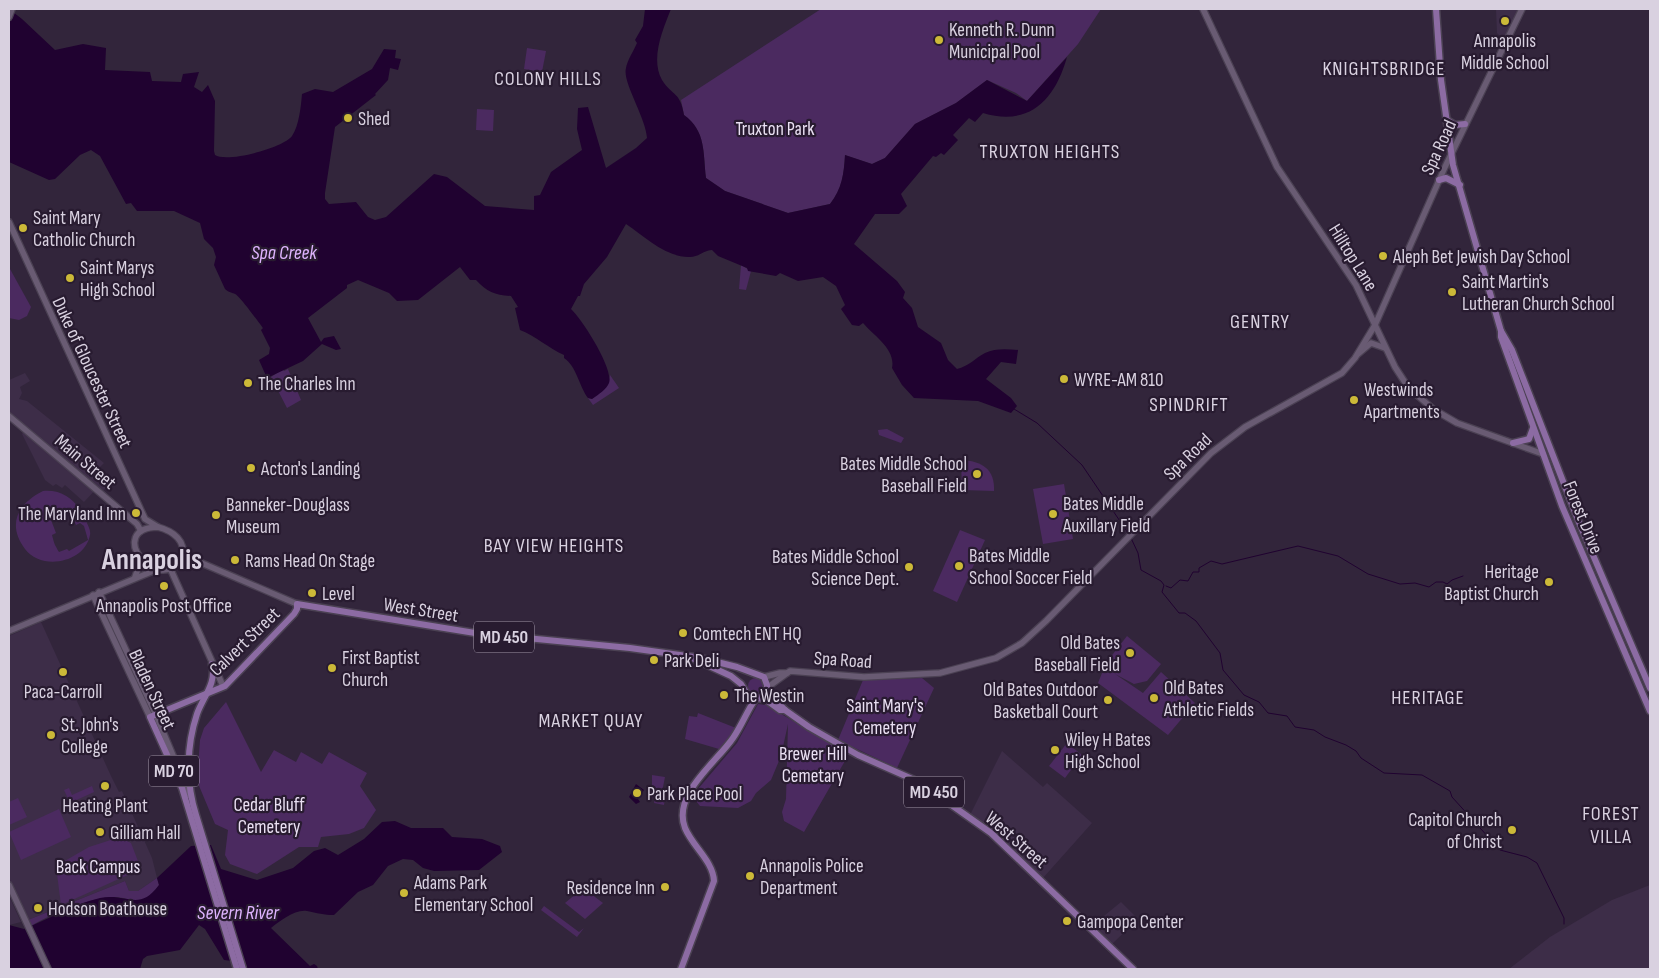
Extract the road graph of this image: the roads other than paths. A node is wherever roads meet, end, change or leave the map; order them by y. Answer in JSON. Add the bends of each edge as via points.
{"nodes":[{"id":1,"x":12,"y":9,"type":"edge"},
{"id":2,"x":1203,"y":9,"type":"edge"},
{"id":3,"x":1436,"y":9,"type":"edge"},
{"id":4,"x":1522,"y":9,"type":"edge"},
{"id":5,"x":9,"y":17,"type":"edge"},
{"id":6,"x":1447,"y":120,"type":"junction"},
{"id":7,"x":1465,"y":124,"type":"junction"},
{"id":8,"x":1451,"y":154,"type":"junction"},
{"id":9,"x":1439,"y":180,"type":"junction"},
{"id":10,"x":1460,"y":185,"type":"junction"},
{"id":11,"x":9,"y":222,"type":"edge"},
{"id":12,"x":1375,"y":325,"type":"junction"},
{"id":13,"x":1501,"y":331,"type":"junction"},
{"id":14,"x":1385,"y":348,"type":"junction"},
{"id":15,"x":1356,"y":356,"type":"junction"},
{"id":16,"x":9,"y":416,"type":"edge"},
{"id":17,"x":1533,"y":426,"type":"junction"},
{"id":18,"x":1513,"y":443,"type":"junction"},
{"id":19,"x":1543,"y":454,"type":"junction"},
{"id":20,"x":1554,"y":459,"type":"junction"},
{"id":21,"x":158,"y":527,"type":"junction"},
{"id":22,"x":141,"y":531,"type":"junction"},
{"id":23,"x":183,"y":555,"type":"junction"},
{"id":24,"x":138,"y":557,"type":"junction"},
{"id":25,"x":170,"y":568,"type":"junction"},
{"id":26,"x":158,"y":569,"type":"junction"},
{"id":27,"x":135,"y":577,"type":"junction"},
{"id":28,"x":99,"y":592,"type":"junction"},
{"id":29,"x":92,"y":595,"type":"junction"},
{"id":30,"x":297,"y":604,"type":"junction"},
{"id":31,"x":9,"y":630,"type":"edge"},
{"id":32,"x":694,"y":659,"type":"junction"},
{"id":33,"x":212,"y":664,"type":"junction"},
{"id":34,"x":787,"y":673,"type":"junction"},
{"id":35,"x":756,"y":674,"type":"junction"},
{"id":36,"x":764,"y":677,"type":"junction"},
{"id":37,"x":223,"y":686,"type":"junction"},
{"id":38,"x":1650,"y":688,"type":"edge"},
{"id":39,"x":767,"y":689,"type":"junction"},
{"id":40,"x":744,"y":691,"type":"junction"},
{"id":41,"x":206,"y":695,"type":"junction"},
{"id":42,"x":758,"y":698,"type":"junction"},
{"id":43,"x":785,"y":710,"type":"junction"},
{"id":44,"x":1650,"y":711,"type":"edge"},
{"id":45,"x":746,"y":715,"type":"junction"},
{"id":46,"x":153,"y":716,"type":"junction"},
{"id":47,"x":194,"y":808,"type":"junction"},
{"id":48,"x":196,"y":825,"type":"junction"},
{"id":49,"x":9,"y":885,"type":"edge"},
{"id":50,"x":48,"y":969,"type":"edge"},
{"id":51,"x":237,"y":969,"type":"edge"},
{"id":52,"x":243,"y":969,"type":"edge"},
{"id":53,"x":681,"y":969,"type":"edge"},
{"id":54,"x":1133,"y":969,"type":"edge"}],
"edges":[{"from":1,"to":5,"type":"main road"},
{"from":2,"to":12,"type":"main road","name":"Hilltop Lane","via":[[1277,167],[1346,269]]},
{"from":3,"to":6,"type":"main road","name":"Forest Drive","via":[[1438,59]]},
{"from":4,"to":7,"type":"main road","name":"Spa Road"},
{"from":6,"to":7,"type":"main road","via":[[1456,125]]},
{"from":6,"to":8,"type":"main road","name":"Forest Drive"},
{"from":7,"to":8,"type":"main road","name":"Spa Road"},
{"from":8,"to":9,"type":"main road","name":"Spa Road"},
{"from":8,"to":10,"type":"main road","name":"Forest Drive"},
{"from":9,"to":10,"type":"main road","via":[[1446,178]]},
{"from":9,"to":12,"type":"main road","name":"Spa Road"},
{"from":10,"to":13,"type":"main road","name":"Forest Drive"},
{"from":11,"to":21,"type":"main road","name":"Duke of Gloucester Street","via":[[144,518]]},
{"from":12,"to":14,"type":"main road","name":"Hilltop Lane"},
{"from":12,"to":15,"type":"main road","name":"Spa Road"},
{"from":13,"to":17,"type":"main road","name":"Forest Drive"},
{"from":13,"to":20,"type":"main road","name":"Forest Drive","via":[[1512,350]]},
{"from":14,"to":15,"type":"main road","via":[[1371,343]]},
{"from":14,"to":18,"type":"main road","name":"Hilltop Lane","via":[[1408,387],[1433,410],[1457,423]]},
{"from":15,"to":34,"type":"main road","name":"Spa Road","via":[[1342,373],[1210,452],[1022,643],[988,661],[922,676],[864,678]]},
{"from":16,"to":22,"type":"main road","name":"Main Street","via":[[137,524]]},
{"from":17,"to":18,"type":"main road","via":[[1529,439]]},
{"from":17,"to":19,"type":"main road","name":"Forest Drive"},
{"from":18,"to":19,"type":"main road","name":"Hilltop Lane"},
{"from":19,"to":20,"type":"main road"},
{"from":19,"to":44,"type":"main road","name":"Forest Drive"},
{"from":20,"to":38,"type":"main road","name":"Forest Drive"},
{"from":21,"to":22,"type":"main road"},
{"from":21,"to":23,"type":"main road","via":[[178,537]]},
{"from":22,"to":24,"type":"main road","via":[[134,545]]},
{"from":23,"to":25,"type":"main road","via":[[179,563]]},
{"from":23,"to":30,"type":"main road","name":"West Street","number":"MD 450"},
{"from":24,"to":26,"type":"main road"},
{"from":24,"to":27,"type":"main road"},
{"from":25,"to":26,"type":"main road"},
{"from":25,"to":33,"type":"main road"},
{"from":26,"to":27,"type":"main road"},
{"from":27,"to":28,"type":"main road"},
{"from":28,"to":29,"type":"main road"},
{"from":28,"to":46,"type":"main road","name":"Bladen Street","number":"MD 70"},
{"from":29,"to":31,"type":"main road"},
{"from":29,"to":46,"type":"main road","name":"Bladen Street","number":"MD 70"},
{"from":30,"to":32,"type":"main road","name":"West Street","number":"MD 450","via":[[475,633],[630,648]]},
{"from":30,"to":37,"type":"main road","name":"Calvert Street","via":[[294,614]]},
{"from":32,"to":35,"type":"main road","name":"West Street","number":"MD 450","via":[[701,658]]},
{"from":32,"to":40,"type":"main road","name":"West Street","number":"MD 450","via":[[731,676]]},
{"from":33,"to":37,"type":"main road"},
{"from":33,"to":41,"type":"main road","via":[[214,676]]},
{"from":34,"to":36,"type":"main road","name":"Spa Road"},
{"from":34,"to":39,"type":"main road","name":"Spa Road"},
{"from":35,"to":36,"type":"main road","number":"MD 450"},
{"from":35,"to":40,"type":"main road","via":[[745,679]]},
{"from":36,"to":39,"type":"main road","number":"MD 450"},
{"from":37,"to":41,"type":"main road","name":"Calvert Street"},
{"from":39,"to":42,"type":"main road"},
{"from":39,"to":43,"type":"main road","name":"West Street","number":"MD 450"},
{"from":40,"to":42,"type":"main road","number":"MD 450"},
{"from":40,"to":45,"type":"main road"},
{"from":41,"to":46,"type":"main road","name":"Calvert Street"},
{"from":41,"to":47,"type":"main road","via":[[195,722],[189,752]]},
{"from":42,"to":43,"type":"main road","name":"West Street","number":"MD 450"},
{"from":42,"to":45,"type":"main road"},
{"from":43,"to":54,"type":"main road","name":"West Street","number":"MD 450","via":[[851,752],[919,782],[991,833]]},
{"from":45,"to":53,"type":"main road","via":[[734,738],[684,803],[685,828],[712,869],[714,881]]},
{"from":46,"to":47,"type":"main road","name":"Bladen Street","number":"MD 70"},
{"from":46,"to":48,"type":"main road","name":"Bladen Street","number":"MD 70"},
{"from":47,"to":48,"type":"main road","number":"MD 70"},
{"from":48,"to":51,"type":"main road","number":"MD 70"},
{"from":48,"to":52,"type":"main road","number":"MD 70"},
{"from":49,"to":50,"type":"main road"}]}
